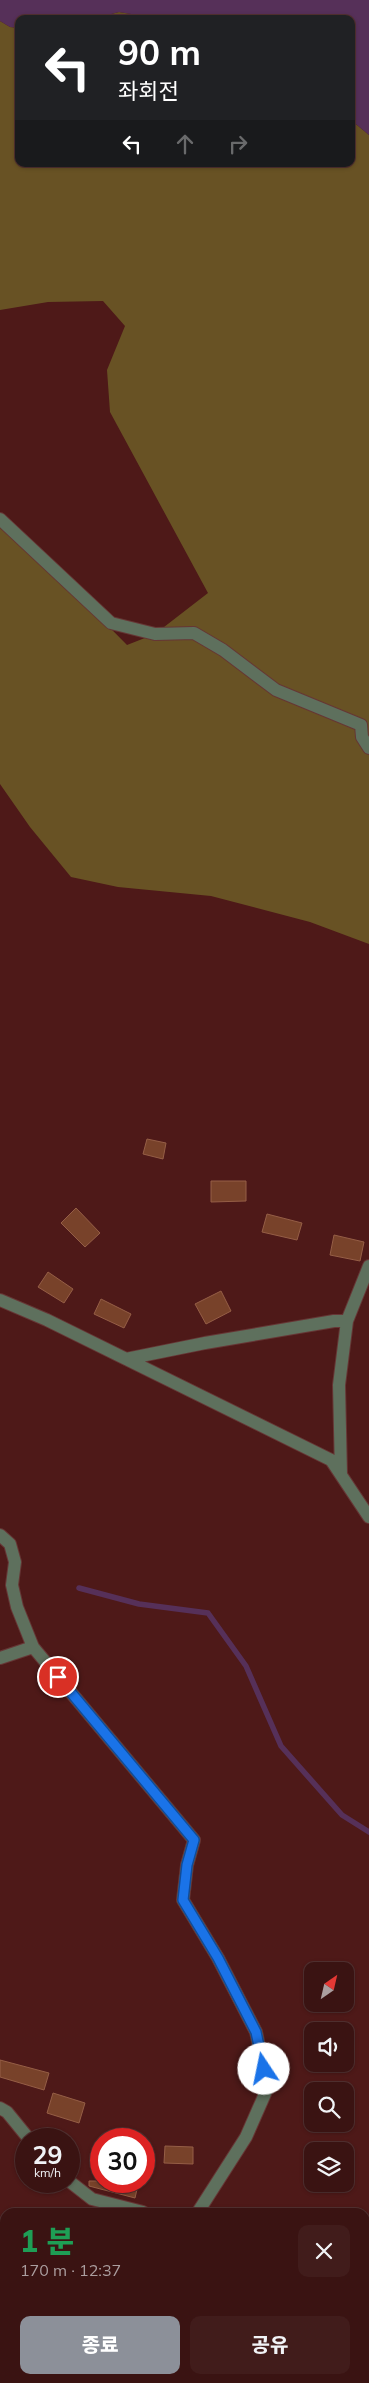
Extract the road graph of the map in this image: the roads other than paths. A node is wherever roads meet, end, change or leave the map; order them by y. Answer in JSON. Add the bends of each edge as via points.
{"nodes":[{"id":1,"x":0,"y":519,"type":"edge"},
{"id":2,"x":369,"y":748,"type":"edge"},
{"id":3,"x":369,"y":1266,"type":"edge"},
{"id":4,"x":0,"y":1300,"type":"edge"},
{"id":5,"x":347,"y":1322,"type":"junction"},
{"id":6,"x":126,"y":1359,"type":"junction"},
{"id":7,"x":341,"y":1474,"type":"junction"},
{"id":8,"x":369,"y":1517,"type":"edge"},
{"id":9,"x":0,"y":1535,"type":"edge"},
{"id":10,"x":33,"y":1647,"type":"junction"},
{"id":11,"x":0,"y":1658,"type":"edge"},
{"id":12,"x":0,"y":2108,"type":"edge"},
{"id":13,"x":20,"y":2128,"type":"edge"},
{"id":14,"x":80,"y":2189,"type":"edge"},
{"id":15,"x":127,"y":2208,"type":"edge"},
{"id":16,"x":201,"y":2208,"type":"edge"}],
"edges":[{"from":1,"to":2,"type":"street","via":[[111,624],[155,634],[194,633],[223,650],[276,690],[361,725],[362,737]]},
{"from":3,"to":5,"type":"street"},
{"from":4,"to":6,"type":"street"},
{"from":5,"to":6,"type":"street","via":[[334,1321]]},
{"from":5,"to":7,"type":"street","via":[[339,1385]]},
{"from":6,"to":7,"type":"street","via":[[331,1460]]},
{"from":7,"to":8,"type":"street"},
{"from":9,"to":10,"type":"street","via":[[10,1544],[15,1562],[12,1585]]},
{"from":10,"to":11,"type":"street"},
{"from":10,"to":16,"type":"street","via":[[194,1840],[183,1900],[218,1958],[256,2032],[268,2087],[246,2137]]},
{"from":12,"to":13,"type":"street"},
{"from":14,"to":15,"type":"street","via":[[92,2199]]}]}
